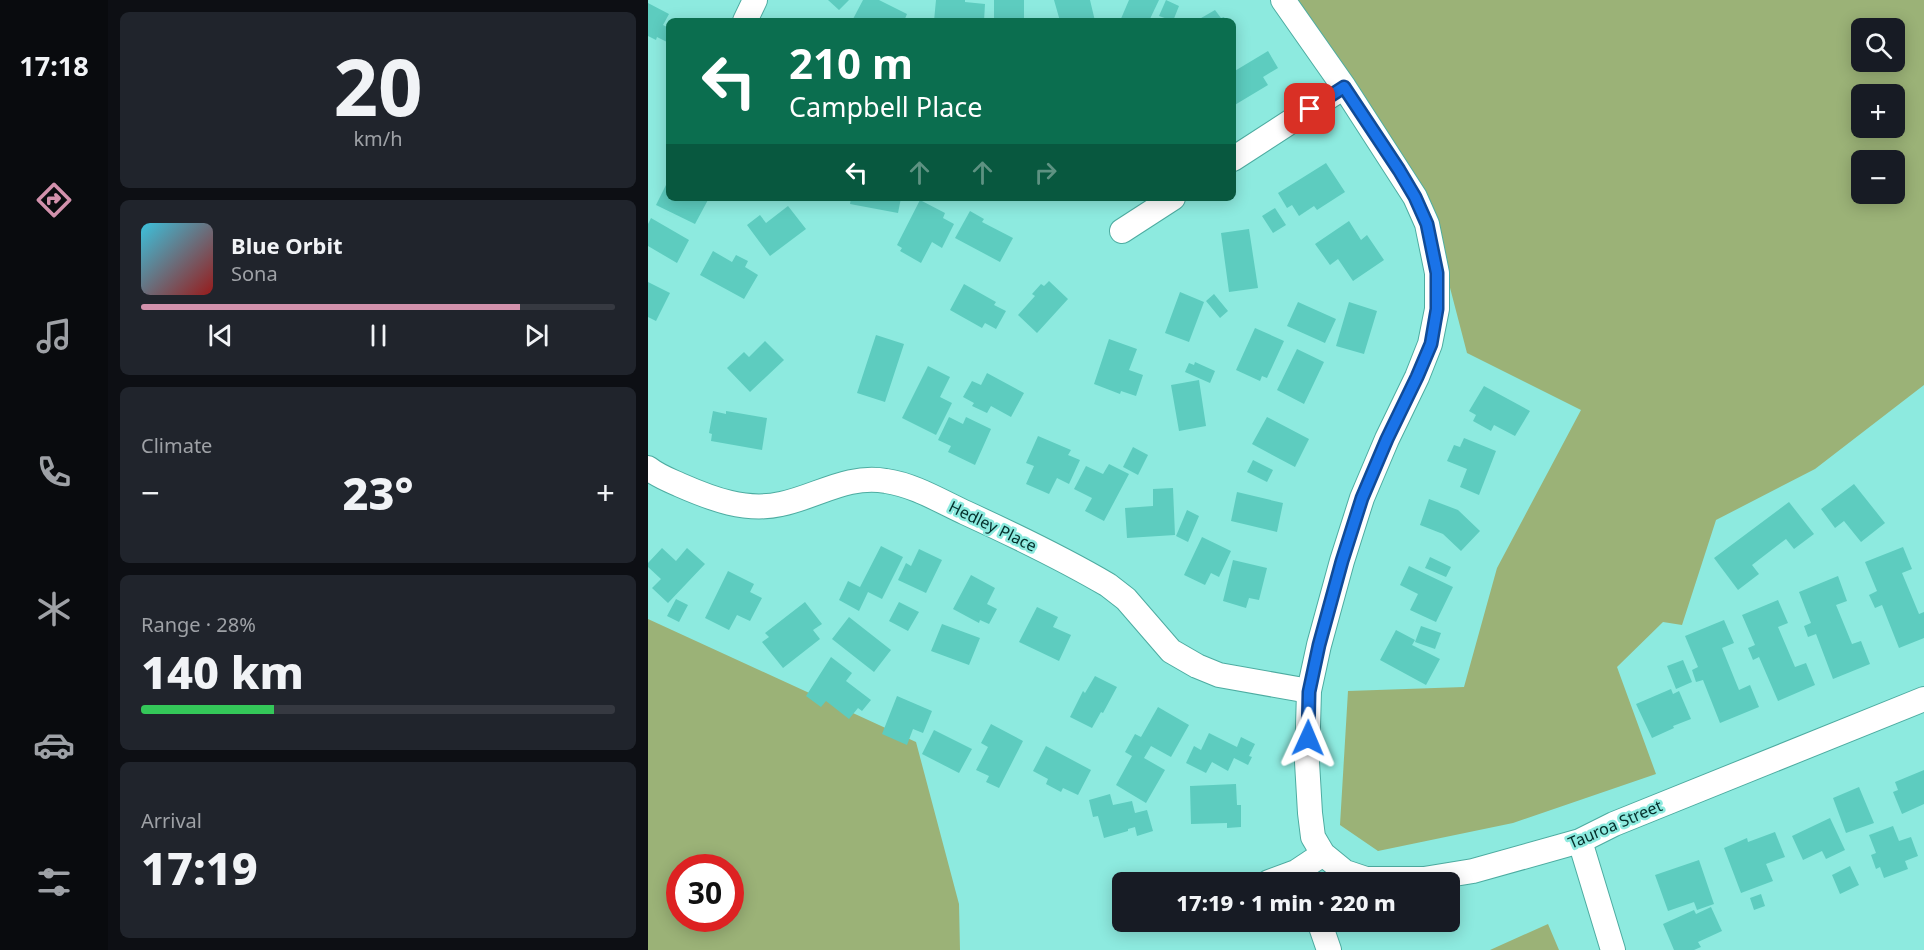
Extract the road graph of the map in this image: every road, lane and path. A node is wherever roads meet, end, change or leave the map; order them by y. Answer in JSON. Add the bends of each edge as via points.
{"nodes":[{"id":1,"x":755,"y":0,"type":"edge"},
{"id":2,"x":1283,"y":0,"type":"edge"},
{"id":3,"x":746,"y":18,"type":"edge"},
{"id":4,"x":1344,"y":87,"type":"junction"},
{"id":5,"x":1236,"y":157,"type":"edge"},
{"id":6,"x":1168,"y":201,"type":"edge"},
{"id":7,"x":1122,"y":231,"type":"dead end"},
{"id":8,"x":648,"y":468,"type":"edge"},
{"id":9,"x":1309,"y":692,"type":"junction"},
{"id":10,"x":1924,"y":699,"type":"edge"},
{"id":11,"x":1580,"y":841,"type":"junction"},
{"id":12,"x":1323,"y":854,"type":"junction"},
{"id":13,"x":1303,"y":872,"type":"edge"},
{"id":14,"x":1323,"y":932,"type":"edge"},
{"id":15,"x":1329,"y":950,"type":"edge"},
{"id":16,"x":1613,"y":950,"type":"edge"}],
"edges":[{"from":1,"to":3,"type":"street"},
{"from":2,"to":4,"type":"street"},
{"from":4,"to":5,"type":"street"},
{"from":4,"to":9,"type":"street","via":[[1399,170],[1427,224],[1437,273],[1437,309],[1431,344],[1362,498],[1324,624]]},
{"from":6,"to":7,"type":"street"},
{"from":8,"to":9,"type":"street","name":"Hedley Place","via":[[710,498],[757,506],[781,504],[854,481],[883,480],[906,485],[1108,585],[1126,599],[1171,651],[1197,666],[1218,675]]},
{"from":9,"to":12,"type":"street","via":[[1310,813],[1313,837]]},
{"from":10,"to":11,"type":"street","name":"Tauroa Street"},
{"from":11,"to":12,"type":"street","name":"Tauroa Street","via":[[1473,872],[1424,879],[1366,879],[1345,872]]},
{"from":11,"to":16,"type":"street"},
{"from":12,"to":13,"type":"street"},
{"from":14,"to":15,"type":"street"}]}
